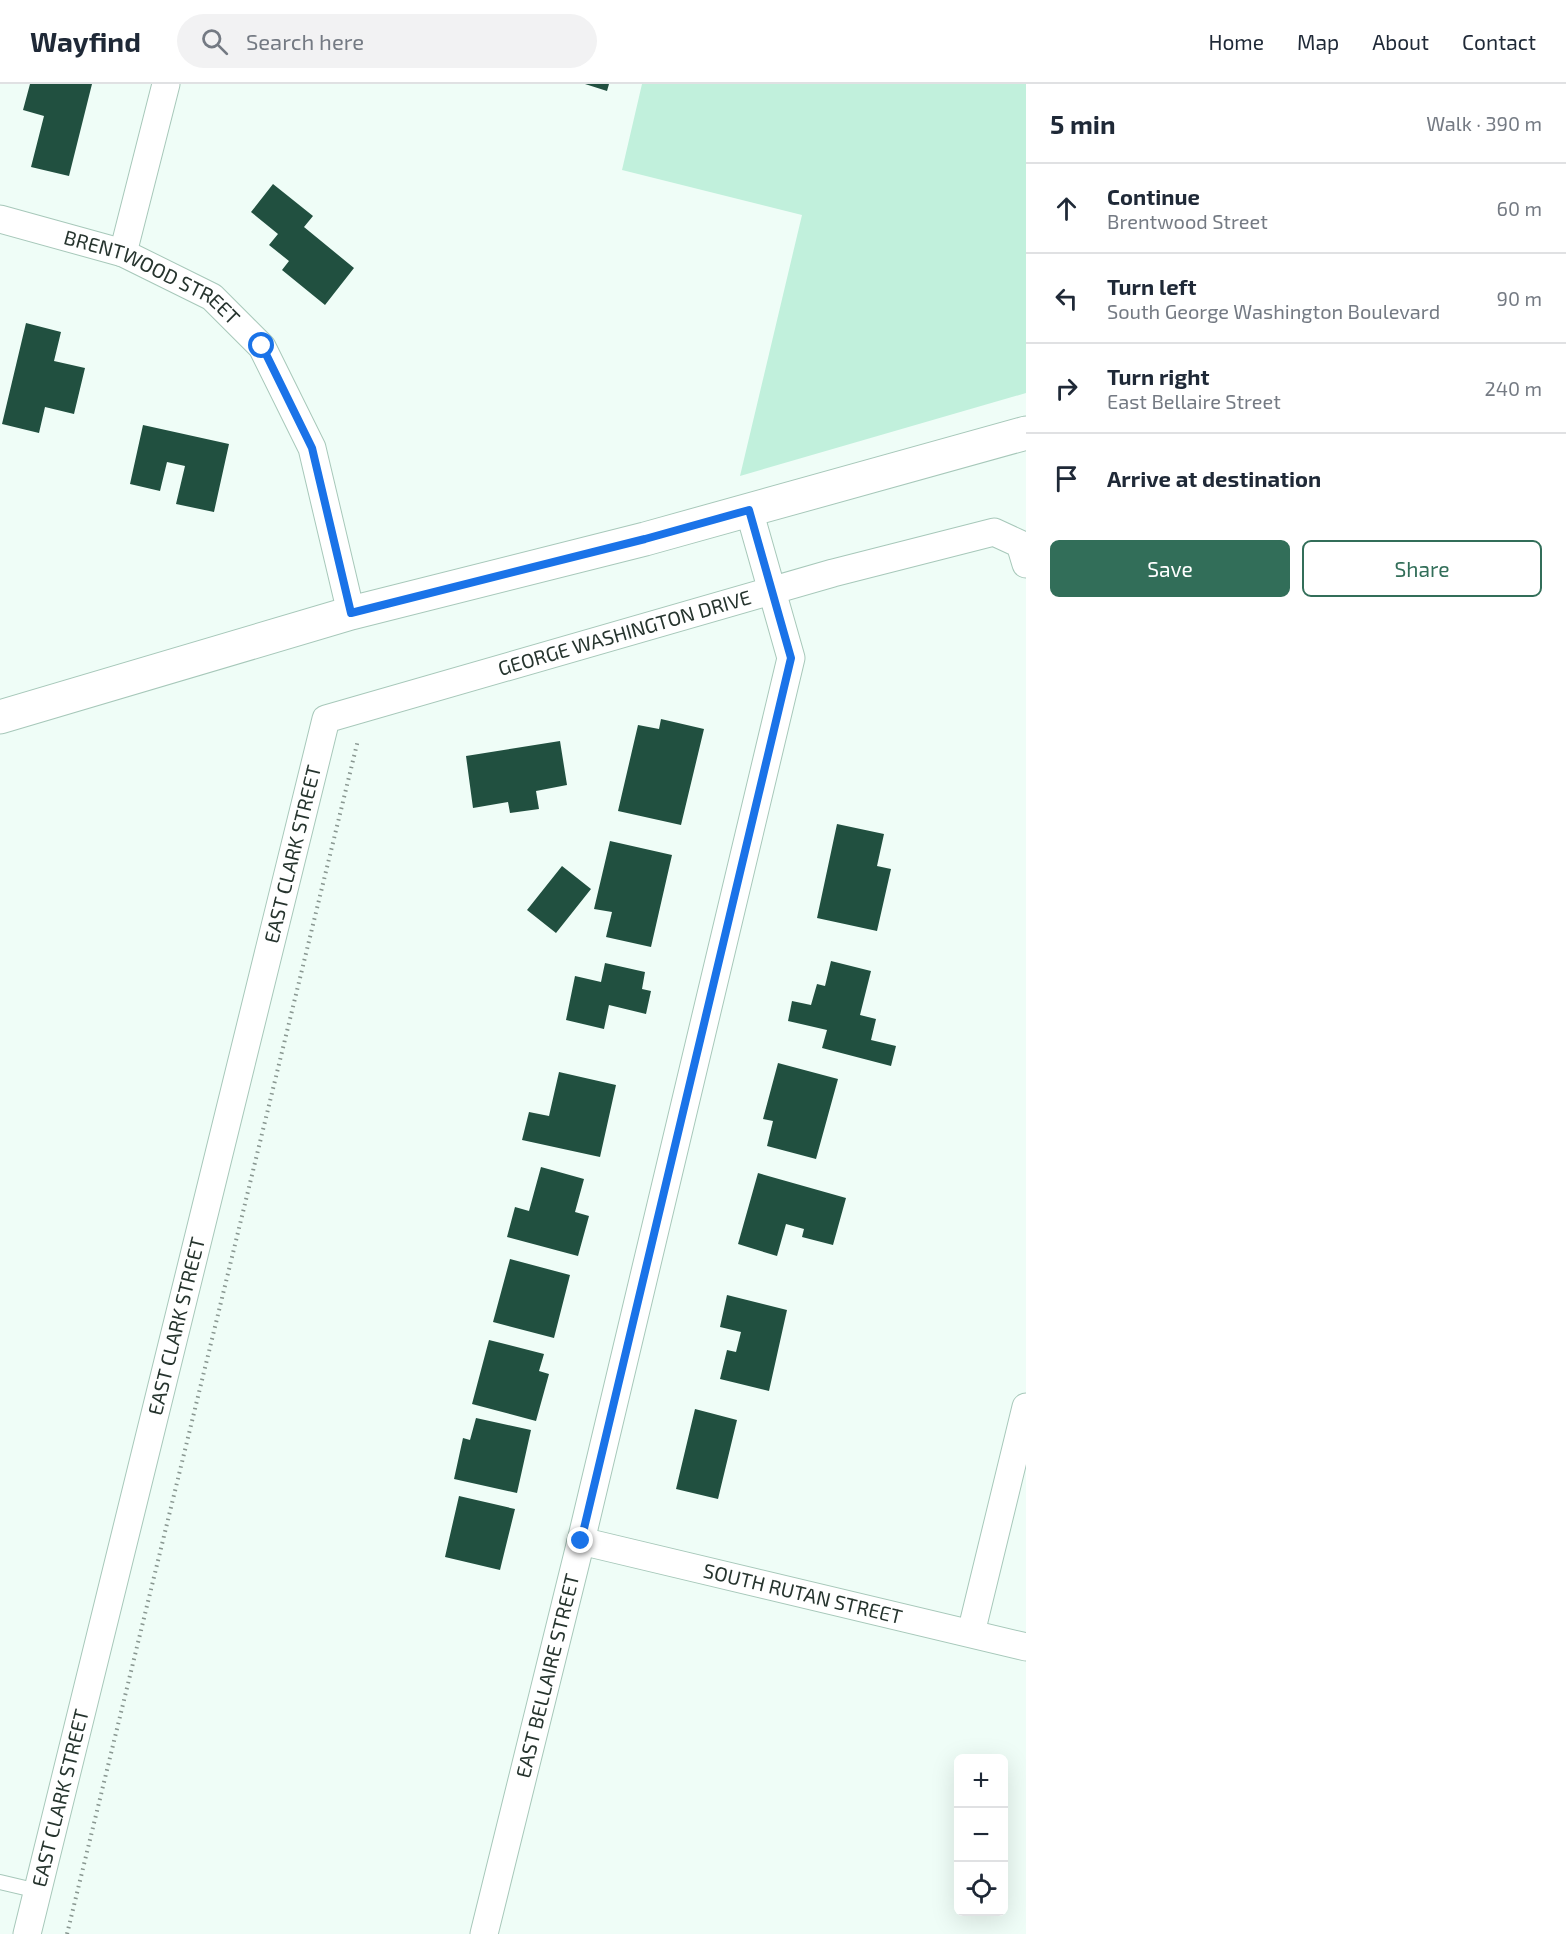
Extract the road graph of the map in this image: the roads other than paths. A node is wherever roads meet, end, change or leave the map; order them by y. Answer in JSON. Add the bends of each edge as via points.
{"nodes":[{"id":1,"x":166,"y":84,"type":"edge"},
{"id":2,"x":0,"y":219,"type":"edge"},
{"id":3,"x":123,"y":253,"type":"junction"},
{"id":4,"x":1026,"y":433,"type":"edge"},
{"id":5,"x":749,"y":510,"type":"junction"},
{"id":6,"x":1026,"y":564,"type":"edge"},
{"id":7,"x":772,"y":591,"type":"junction"},
{"id":8,"x":351,"y":613,"type":"junction"},
{"id":9,"x":0,"y":717,"type":"edge"},
{"id":10,"x":326,"y":719,"type":"joint"},
{"id":11,"x":1026,"y":1407,"type":"edge"},
{"id":12,"x":581,"y":1541,"type":"junction"},
{"id":13,"x":971,"y":1633,"type":"junction"},
{"id":14,"x":1026,"y":1647,"type":"edge"},
{"id":15,"x":0,"y":1882,"type":"edge"},
{"id":16,"x":38,"y":1891,"type":"junction"},
{"id":17,"x":27,"y":1934,"type":"edge"},
{"id":18,"x":484,"y":1934,"type":"edge"}],
"edges":[{"from":1,"to":3,"type":"street"},
{"from":2,"to":3,"type":"street","name":"BRENTWOOD STREET"},
{"from":3,"to":8,"type":"street","name":"BRENTWOOD STREET","via":[[212,297],[262,346],[312,448]]},
{"from":4,"to":5,"type":"street"},
{"from":5,"to":7,"type":"street","name":"EAST BELLAIRE STREET"},
{"from":5,"to":8,"type":"street"},
{"from":6,"to":7,"type":"street","name":"GEORGE WASHINGTON DRIVE","via":[[1020,544],[994,532]]},
{"from":7,"to":10,"type":"street","name":"GEORGE WASHINGTON DRIVE"},
{"from":7,"to":12,"type":"street","name":"EAST BELLAIRE STREET","via":[[791,658]]},
{"from":8,"to":9,"type":"street"},
{"from":10,"to":16,"type":"street","name":"EAST CLARK STREET"},
{"from":11,"to":13,"type":"street"},
{"from":12,"to":13,"type":"street","name":"SOUTH RUTAN STREET"},
{"from":12,"to":18,"type":"street","name":"EAST BELLAIRE STREET"},
{"from":13,"to":14,"type":"street","name":"SOUTH RUTAN STREET"},
{"from":15,"to":16,"type":"lane"},
{"from":16,"to":17,"type":"street","name":"EAST CLARK STREET"}]}
